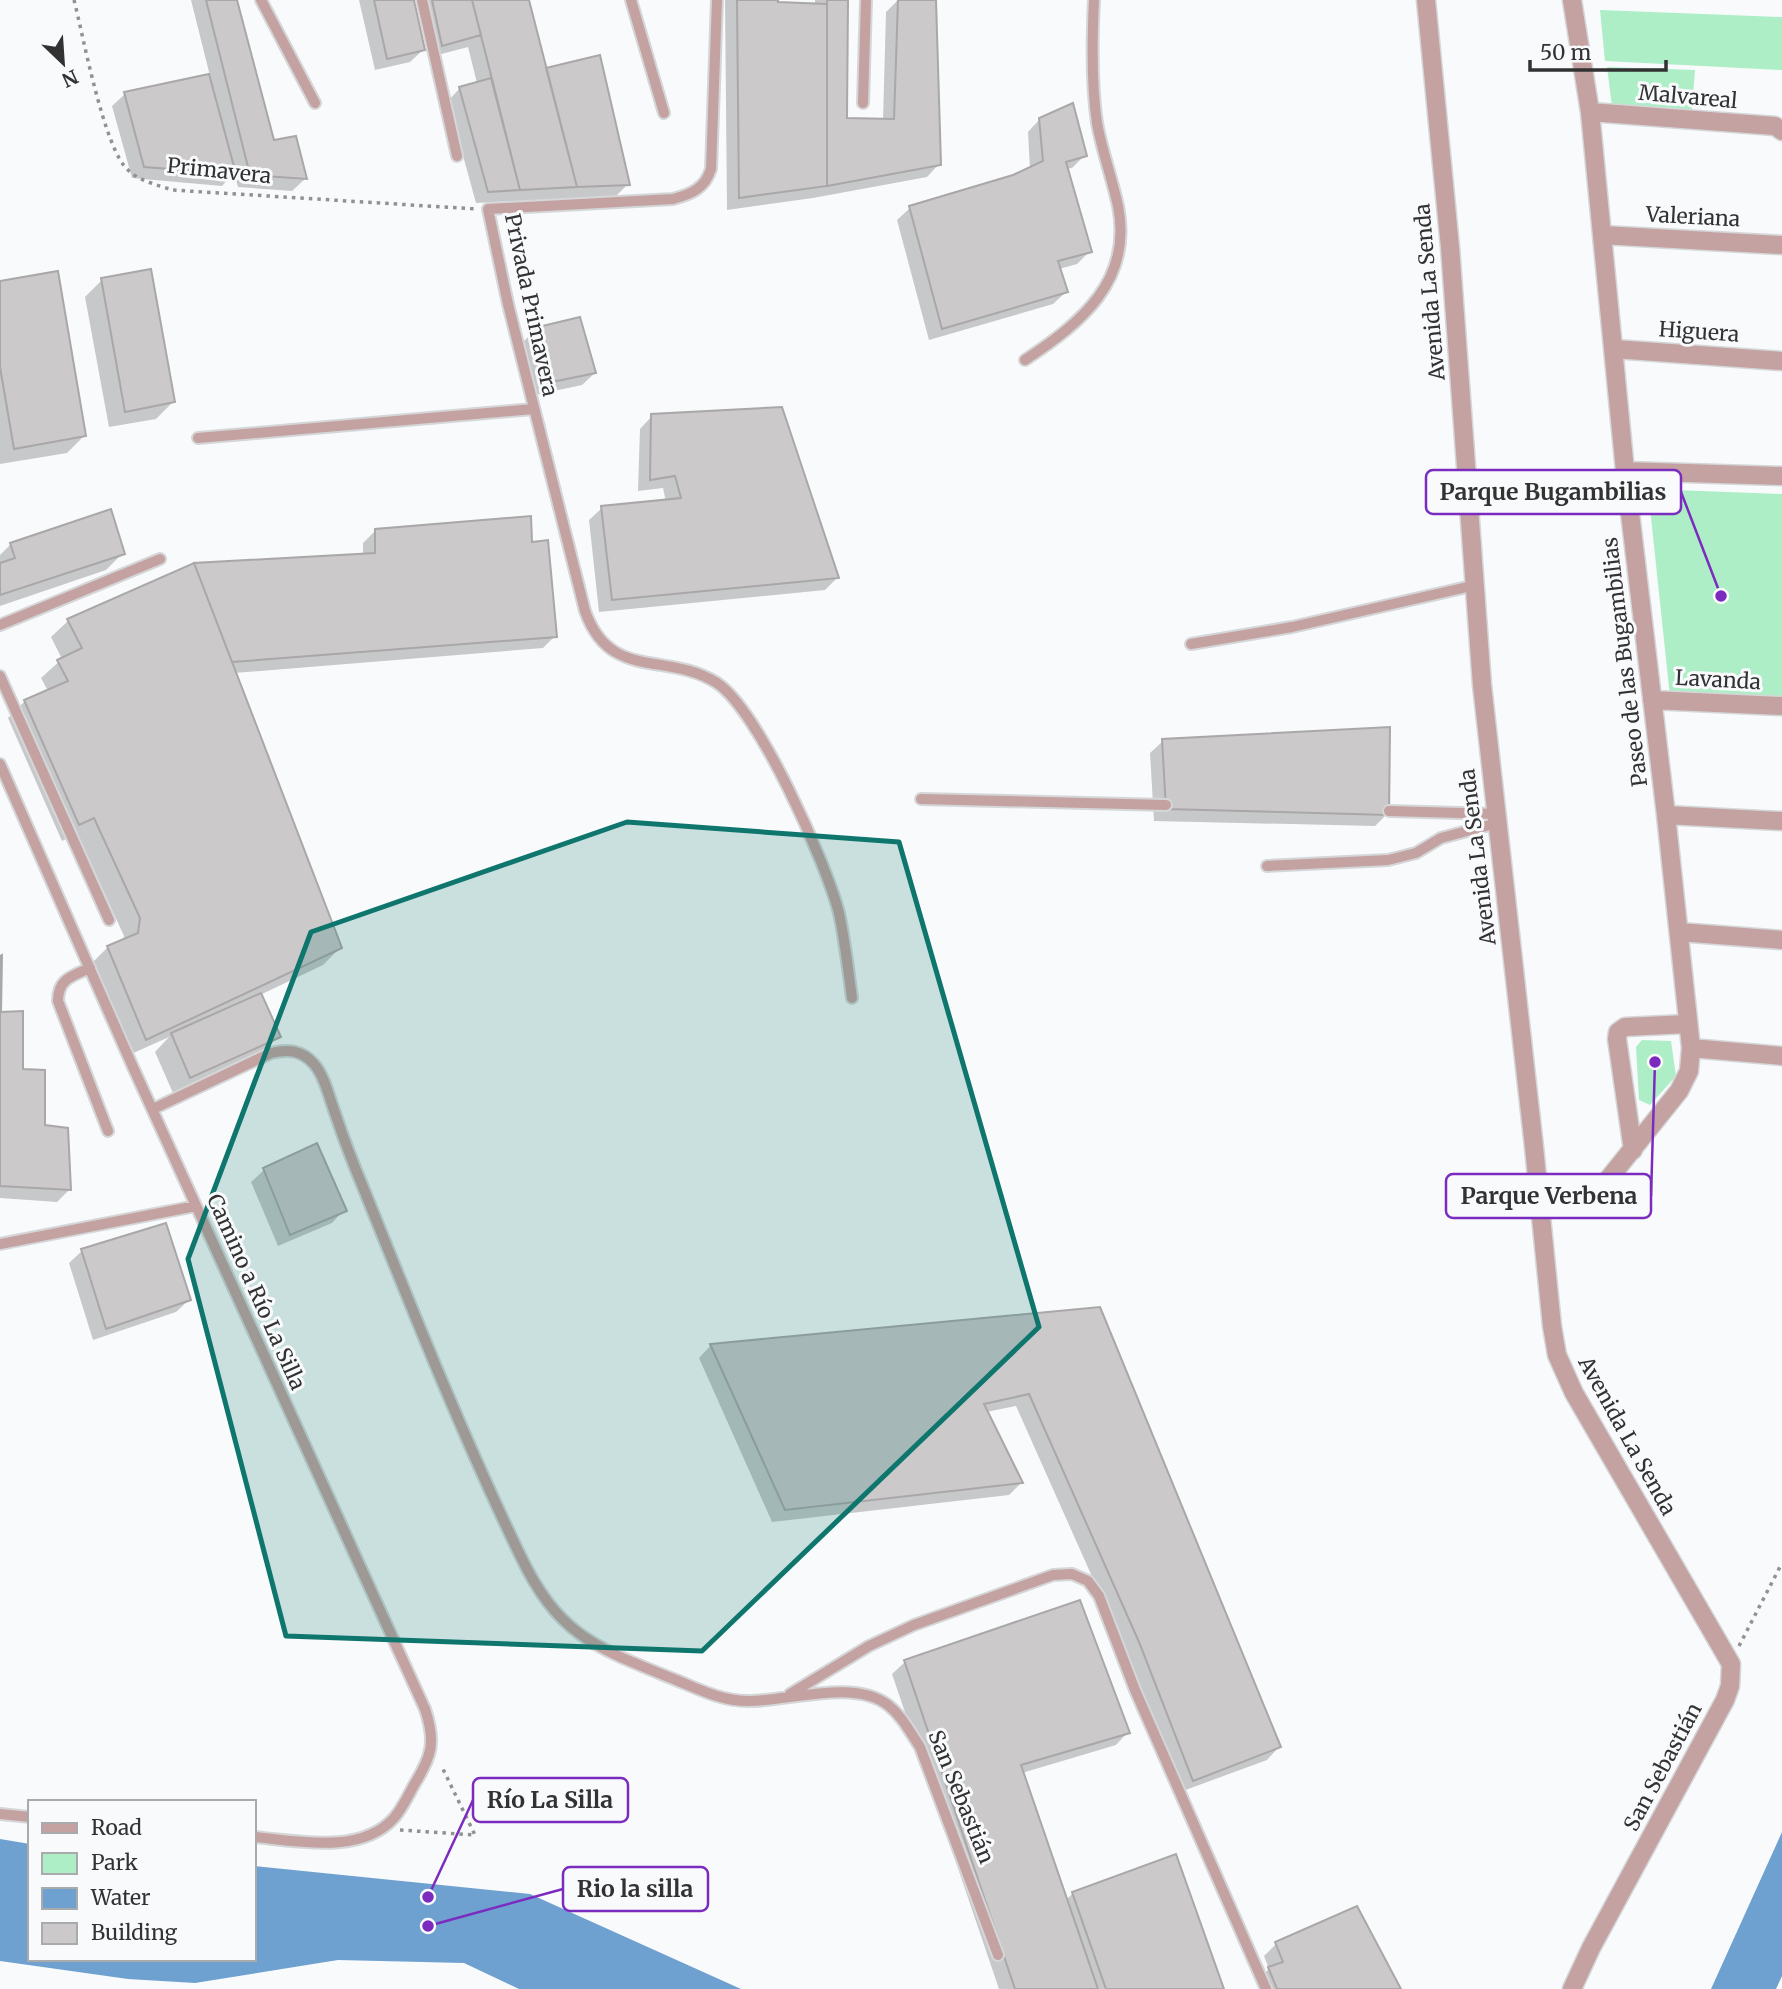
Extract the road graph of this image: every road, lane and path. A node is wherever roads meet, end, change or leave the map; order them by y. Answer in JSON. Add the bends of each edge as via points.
{"nodes":[{"id":1,"x":74,"y":0,"type":"edge"},
{"id":2,"x":261,"y":0,"type":"edge"},
{"id":3,"x":422,"y":0,"type":"edge"},
{"id":4,"x":631,"y":0,"type":"edge"},
{"id":5,"x":717,"y":0,"type":"edge"},
{"id":6,"x":866,"y":0,"type":"edge"},
{"id":7,"x":1094,"y":0,"type":"edge"},
{"id":8,"x":1426,"y":0,"type":"edge"},
{"id":9,"x":1573,"y":0,"type":"edge"},
{"id":10,"x":315,"y":103,"type":"dead end"},
{"id":11,"x":863,"y":103,"type":"dead end"},
{"id":12,"x":1590,"y":111,"type":"junction"},
{"id":13,"x":664,"y":113,"type":"dead end"},
{"id":14,"x":1782,"y":131,"type":"edge"},
{"id":15,"x":457,"y":156,"type":"dead end"},
{"id":16,"x":488,"y":209,"type":"junction"},
{"id":17,"x":1602,"y":235,"type":"junction"},
{"id":18,"x":1782,"y":245,"type":"edge"},
{"id":19,"x":1614,"y":349,"type":"junction"},
{"id":20,"x":1026,"y":360,"type":"dead end"},
{"id":21,"x":1782,"y":361,"type":"edge"},
{"id":22,"x":533,"y":409,"type":"junction"},
{"id":23,"x":198,"y":438,"type":"dead end"},
{"id":24,"x":1625,"y":471,"type":"junction"},
{"id":25,"x":1782,"y":476,"type":"edge"},
{"id":26,"x":160,"y":559,"type":"dead end"},
{"id":27,"x":1476,"y":585,"type":"junction"},
{"id":28,"x":0,"y":625,"type":"edge"},
{"id":29,"x":1191,"y":644,"type":"dead end"},
{"id":30,"x":0,"y":676,"type":"edge"},
{"id":31,"x":1652,"y":700,"type":"junction"},
{"id":32,"x":1782,"y":705,"type":"edge"},
{"id":33,"x":0,"y":764,"type":"edge"},
{"id":34,"x":921,"y":799,"type":"dead end"},
{"id":35,"x":1166,"y":805,"type":"dead end"},
{"id":36,"x":1389,"y":811,"type":"dead end"},
{"id":37,"x":1666,"y":815,"type":"junction"},
{"id":38,"x":1497,"y":819,"type":"junction"},
{"id":39,"x":1782,"y":821,"type":"edge"},
{"id":40,"x":1268,"y":866,"type":"dead end"},
{"id":41,"x":109,"y":920,"type":"dead end"},
{"id":42,"x":1679,"y":932,"type":"junction"},
{"id":43,"x":1782,"y":940,"type":"edge"},
{"id":44,"x":89,"y":968,"type":"junction"},
{"id":45,"x":852,"y":998,"type":"dead end"},
{"id":46,"x":1687,"y":1024,"type":"junction"},
{"id":47,"x":1691,"y":1048,"type":"junction"},
{"id":48,"x":1782,"y":1056,"type":"edge"},
{"id":49,"x":153,"y":1109,"type":"junction"},
{"id":50,"x":108,"y":1131,"type":"dead end"},
{"id":51,"x":1633,"y":1150,"type":"junction"},
{"id":52,"x":1590,"y":1202,"type":"dead end"},
{"id":53,"x":196,"y":1206,"type":"junction"},
{"id":54,"x":0,"y":1244,"type":"edge"},
{"id":55,"x":1782,"y":1563,"type":"edge"},
{"id":56,"x":1731,"y":1664,"type":"junction"},
{"id":57,"x":788,"y":1696,"type":"junction"},
{"id":58,"x":432,"y":1745,"type":"junction"},
{"id":59,"x":0,"y":1814,"type":"edge"},
{"id":60,"x":28,"y":1817,"type":"edge"},
{"id":61,"x":380,"y":1829,"type":"junction"},
{"id":62,"x":256,"y":1837,"type":"edge"},
{"id":63,"x":998,"y":1955,"type":"dead end"},
{"id":64,"x":1266,"y":1989,"type":"edge"},
{"id":65,"x":1572,"y":1989,"type":"edge"}],
"edges":[{"from":1,"to":16,"type":"path","name":"Primavera","via":[[117,155],[128,170],[150,182],[173,190]]},
{"from":2,"to":10,"type":"lane"},
{"from":3,"to":15,"type":"lane"},
{"from":4,"to":13,"type":"lane"},
{"from":5,"to":16,"type":"lane","name":"Privada Primavera","via":[[711,169],[697,190],[673,199]]},
{"from":6,"to":11,"type":"lane"},
{"from":7,"to":20,"type":"lane","via":[[1097,123],[1118,208],[1117,258],[1105,289],[1085,315]]},
{"from":8,"to":27,"type":"street","name":"Avenida La Senda"},
{"from":9,"to":12,"type":"street","name":"Paseo de las Bugambilias"},
{"from":12,"to":14,"type":"street","name":"Malvareal","via":[[1775,126]]},
{"from":12,"to":17,"type":"street","name":"Paseo de las Bugambilias"},
{"from":16,"to":22,"type":"lane","name":"Privada Primavera"},
{"from":17,"to":18,"type":"street","name":"Valeriana"},
{"from":17,"to":19,"type":"street","name":"Paseo de las Bugambilias"},
{"from":19,"to":21,"type":"street","name":"Higuera"},
{"from":19,"to":24,"type":"street","name":"Paseo de las Bugambilias"},
{"from":22,"to":23,"type":"lane"},
{"from":22,"to":45,"type":"lane","name":"Privada Primavera","via":[[585,611],[595,634],[615,653],[716,682],[741,705],[791,796],[832,889]]},
{"from":24,"to":25,"type":"street"},
{"from":24,"to":31,"type":"street","name":"Paseo de las Bugambilias"},
{"from":26,"to":28,"type":"lane"},
{"from":27,"to":29,"type":"lane","via":[[1293,627]]},
{"from":27,"to":38,"type":"street","name":"Avenida La Senda"},
{"from":30,"to":41,"type":"lane"},
{"from":31,"to":32,"type":"street","name":"Lavanda"},
{"from":31,"to":37,"type":"street","name":"Paseo de las Bugambilias"},
{"from":33,"to":44,"type":"lane","name":"Camino a Río La Silla"},
{"from":34,"to":35,"type":"lane"},
{"from":36,"to":38,"type":"lane"},
{"from":37,"to":39,"type":"street"},
{"from":37,"to":42,"type":"street","name":"Paseo de las Bugambilias"},
{"from":38,"to":40,"type":"lane","via":[[1388,860]]},
{"from":38,"to":56,"type":"street","name":"Avenida La Senda","via":[[1557,1355],[1574,1393]]},
{"from":42,"to":43,"type":"street"},
{"from":42,"to":46,"type":"street","name":"Paseo de las Bugambilias"},
{"from":44,"to":49,"type":"lane","name":"Camino a Río La Silla"},
{"from":44,"to":50,"type":"lane","via":[[63,981],[58,1001]]},
{"from":46,"to":47,"type":"street","name":"Paseo de las Bugambilias"},
{"from":46,"to":51,"type":"street","via":[[1625,1027],[1618,1032]]},
{"from":47,"to":48,"type":"street"},
{"from":47,"to":51,"type":"street","name":"Paseo de las Bugambilias","via":[[1689,1071],[1679,1091]]},
{"from":49,"to":53,"type":"lane","name":"Camino a Río La Silla"},
{"from":49,"to":57,"type":"lane","name":"San Sebastián","via":[[271,1053],[296,1051],[313,1063],[444,1384],[520,1556],[552,1608],[589,1642],[718,1697],[747,1701]]},
{"from":51,"to":52,"type":"street","name":"Paseo de las Bugambilias"},
{"from":53,"to":54,"type":"lane"},
{"from":53,"to":58,"type":"lane","name":"Camino a Río La Silla","via":[[425,1709]]},
{"from":55,"to":56,"type":"path"},
{"from":56,"to":65,"type":"street","name":"San Sebastián","via":[[1725,1700]]},
{"from":57,"to":63,"type":"lane","name":"San Sebastián","via":[[864,1695],[886,1703],[904,1722],[920,1747]]},
{"from":57,"to":64,"type":"lane","via":[[869,1646],[914,1625],[1053,1576],[1072,1574],[1088,1581],[1099,1597],[1140,1703]]},
{"from":58,"to":61,"type":"lane","via":[[427,1764],[394,1818]]},
{"from":58,"to":61,"type":"path","via":[[475,1835]]},
{"from":59,"to":60,"type":"lane"},
{"from":61,"to":62,"type":"lane","via":[[338,1842]]}]}
